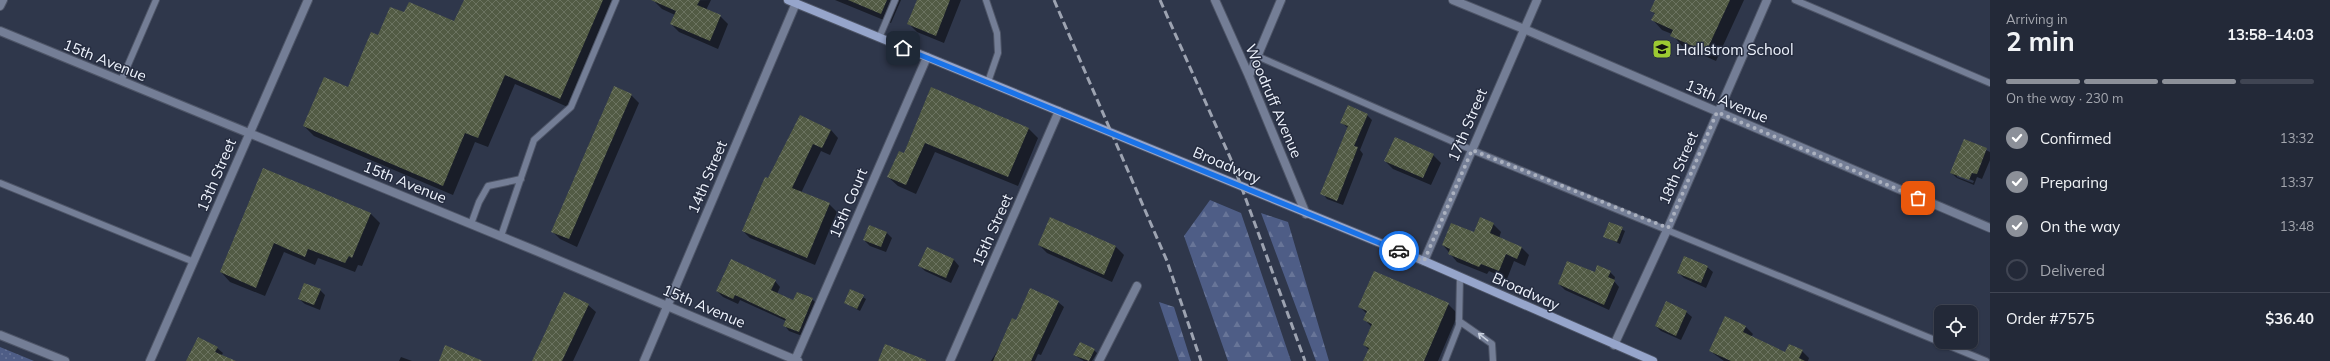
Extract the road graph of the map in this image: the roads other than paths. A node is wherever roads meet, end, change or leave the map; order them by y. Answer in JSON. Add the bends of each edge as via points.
{"nodes":[{"id":1,"x":3,"y":0,"type":"edge"},
{"id":2,"x":156,"y":0,"type":"edge"},
{"id":3,"x":308,"y":0,"type":"edge"},
{"id":4,"x":616,"y":0,"type":"edge"},
{"id":5,"x":895,"y":0,"type":"edge"},
{"id":6,"x":986,"y":0,"type":"edge"},
{"id":7,"x":1215,"y":0,"type":"edge"},
{"id":8,"x":1282,"y":0,"type":"edge"},
{"id":9,"x":1453,"y":0,"type":"edge"},
{"id":10,"x":1536,"y":0,"type":"edge"},
{"id":11,"x":1767,"y":0,"type":"edge"},
{"id":12,"x":1795,"y":0,"type":"edge"},
{"id":13,"x":792,"y":2,"type":"edge"},
{"id":14,"x":0,"y":6,"type":"edge"},
{"id":15,"x":1524,"y":28,"type":"junction"},
{"id":16,"x":0,"y":31,"type":"edge"},
{"id":17,"x":879,"y":38,"type":"junction"},
{"id":18,"x":1257,"y":56,"type":"junction"},
{"id":19,"x":927,"y":57,"type":"junction"},
{"id":20,"x":1249,"y":76,"type":"junction"},
{"id":21,"x":120,"y":81,"type":"junction"},
{"id":22,"x":988,"y":82,"type":"junction"},
{"id":23,"x":1990,"y":83,"type":"edge"},
{"id":24,"x":1059,"y":110,"type":"junction"},
{"id":25,"x":1717,"y":112,"type":"junction"},
{"id":26,"x":248,"y":134,"type":"junction"},
{"id":27,"x":1472,"y":150,"type":"junction"},
{"id":28,"x":520,"y":179,"type":"junction"},
{"id":29,"x":0,"y":183,"type":"edge"},
{"id":30,"x":1306,"y":214,"type":"junction"},
{"id":31,"x":470,"y":224,"type":"junction"},
{"id":32,"x":1668,"y":228,"type":"junction"},
{"id":33,"x":1990,"y":228,"type":"edge"},
{"id":34,"x":501,"y":236,"type":"junction"},
{"id":35,"x":1424,"y":261,"type":"junction"},
{"id":36,"x":194,"y":262,"type":"junction"},
{"id":37,"x":1460,"y":277,"type":"junction"},
{"id":38,"x":1137,"y":286,"type":"dead end"},
{"id":39,"x":668,"y":306,"type":"junction"},
{"id":40,"x":1460,"y":321,"type":"junction"},
{"id":41,"x":0,"y":335,"type":"edge"},
{"id":42,"x":1614,"y":345,"type":"junction"},
{"id":43,"x":797,"y":360,"type":"edge"},
{"id":44,"x":65,"y":361,"type":"edge"},
{"id":45,"x":150,"y":361,"type":"edge"},
{"id":46,"x":644,"y":361,"type":"edge"},
{"id":47,"x":950,"y":361,"type":"edge"},
{"id":48,"x":1099,"y":361,"type":"edge"},
{"id":49,"x":1445,"y":361,"type":"edge"},
{"id":50,"x":1493,"y":361,"type":"edge"},
{"id":51,"x":1653,"y":361,"type":"edge"},
{"id":52,"x":1986,"y":361,"type":"edge"}],
"edges":[{"from":1,"to":14,"type":"street"},
{"from":2,"to":21,"type":"lane"},
{"from":3,"to":26,"type":"street","name":"13th Street"},
{"from":4,"to":28,"type":"lane","via":[[570,107],[534,140]]},
{"from":5,"to":17,"type":"lane"},
{"from":6,"to":22,"type":"lane","via":[[997,33],[998,53]]},
{"from":7,"to":20,"type":"street","name":"Woodruff Avenue"},
{"from":8,"to":18,"type":"street"},
{"from":9,"to":15,"type":"street","name":"13th Avenue"},
{"from":10,"to":15,"type":"street","name":"17th Street"},
{"from":11,"to":25,"type":"street","name":"18th Street"},
{"from":12,"to":23,"type":"lane"},
{"from":13,"to":17,"type":"main road","name":"Broadway"},
{"from":13,"to":39,"type":"street","name":"14th Street"},
{"from":15,"to":25,"type":"street","name":"13th Avenue"},
{"from":15,"to":27,"type":"street","name":"17th Street"},
{"from":16,"to":21,"type":"street","name":"15th Avenue"},
{"from":17,"to":19,"type":"main road","name":"Broadway"},
{"from":18,"to":20,"type":"street"},
{"from":18,"to":27,"type":"lane"},
{"from":19,"to":22,"type":"main road","name":"Broadway"},
{"from":19,"to":43,"type":"street","name":"15th Court"},
{"from":20,"to":30,"type":"street","name":"Woodruff Avenue"},
{"from":21,"to":26,"type":"street","name":"15th Avenue"},
{"from":22,"to":24,"type":"main road","name":"Broadway"},
{"from":24,"to":30,"type":"main road","name":"Broadway"},
{"from":24,"to":47,"type":"street","name":"15th Street"},
{"from":25,"to":32,"type":"street","name":"18th Street"},
{"from":25,"to":33,"type":"street","name":"13th Avenue"},
{"from":26,"to":31,"type":"street","name":"15th Avenue"},
{"from":26,"to":36,"type":"street","name":"13th Street"},
{"from":27,"to":32,"type":"lane"},
{"from":27,"to":35,"type":"street","name":"17th Street"},
{"from":28,"to":31,"type":"lane","via":[[488,186]]},
{"from":28,"to":34,"type":"lane"},
{"from":29,"to":36,"type":"lane"},
{"from":30,"to":35,"type":"main road","name":"Broadway"},
{"from":31,"to":34,"type":"street","name":"15th Avenue"},
{"from":32,"to":42,"type":"street","name":"18th Street"},
{"from":32,"to":52,"type":"lane"},
{"from":34,"to":39,"type":"street","name":"15th Avenue"},
{"from":35,"to":37,"type":"main road","name":"Broadway"},
{"from":36,"to":45,"type":"street","name":"13th Street"},
{"from":37,"to":40,"type":"lane"},
{"from":37,"to":42,"type":"main road","name":"Broadway"},
{"from":38,"to":48,"type":"street"},
{"from":39,"to":43,"type":"street","name":"15th Avenue"},
{"from":39,"to":46,"type":"street","name":"14th Street"},
{"from":40,"to":49,"type":"lane"},
{"from":50,"to":40,"type":"lane","one_way":true,"via":[[1492,344]]},
{"from":41,"to":44,"type":"street"},
{"from":42,"to":51,"type":"main road","name":"Broadway"}]}
